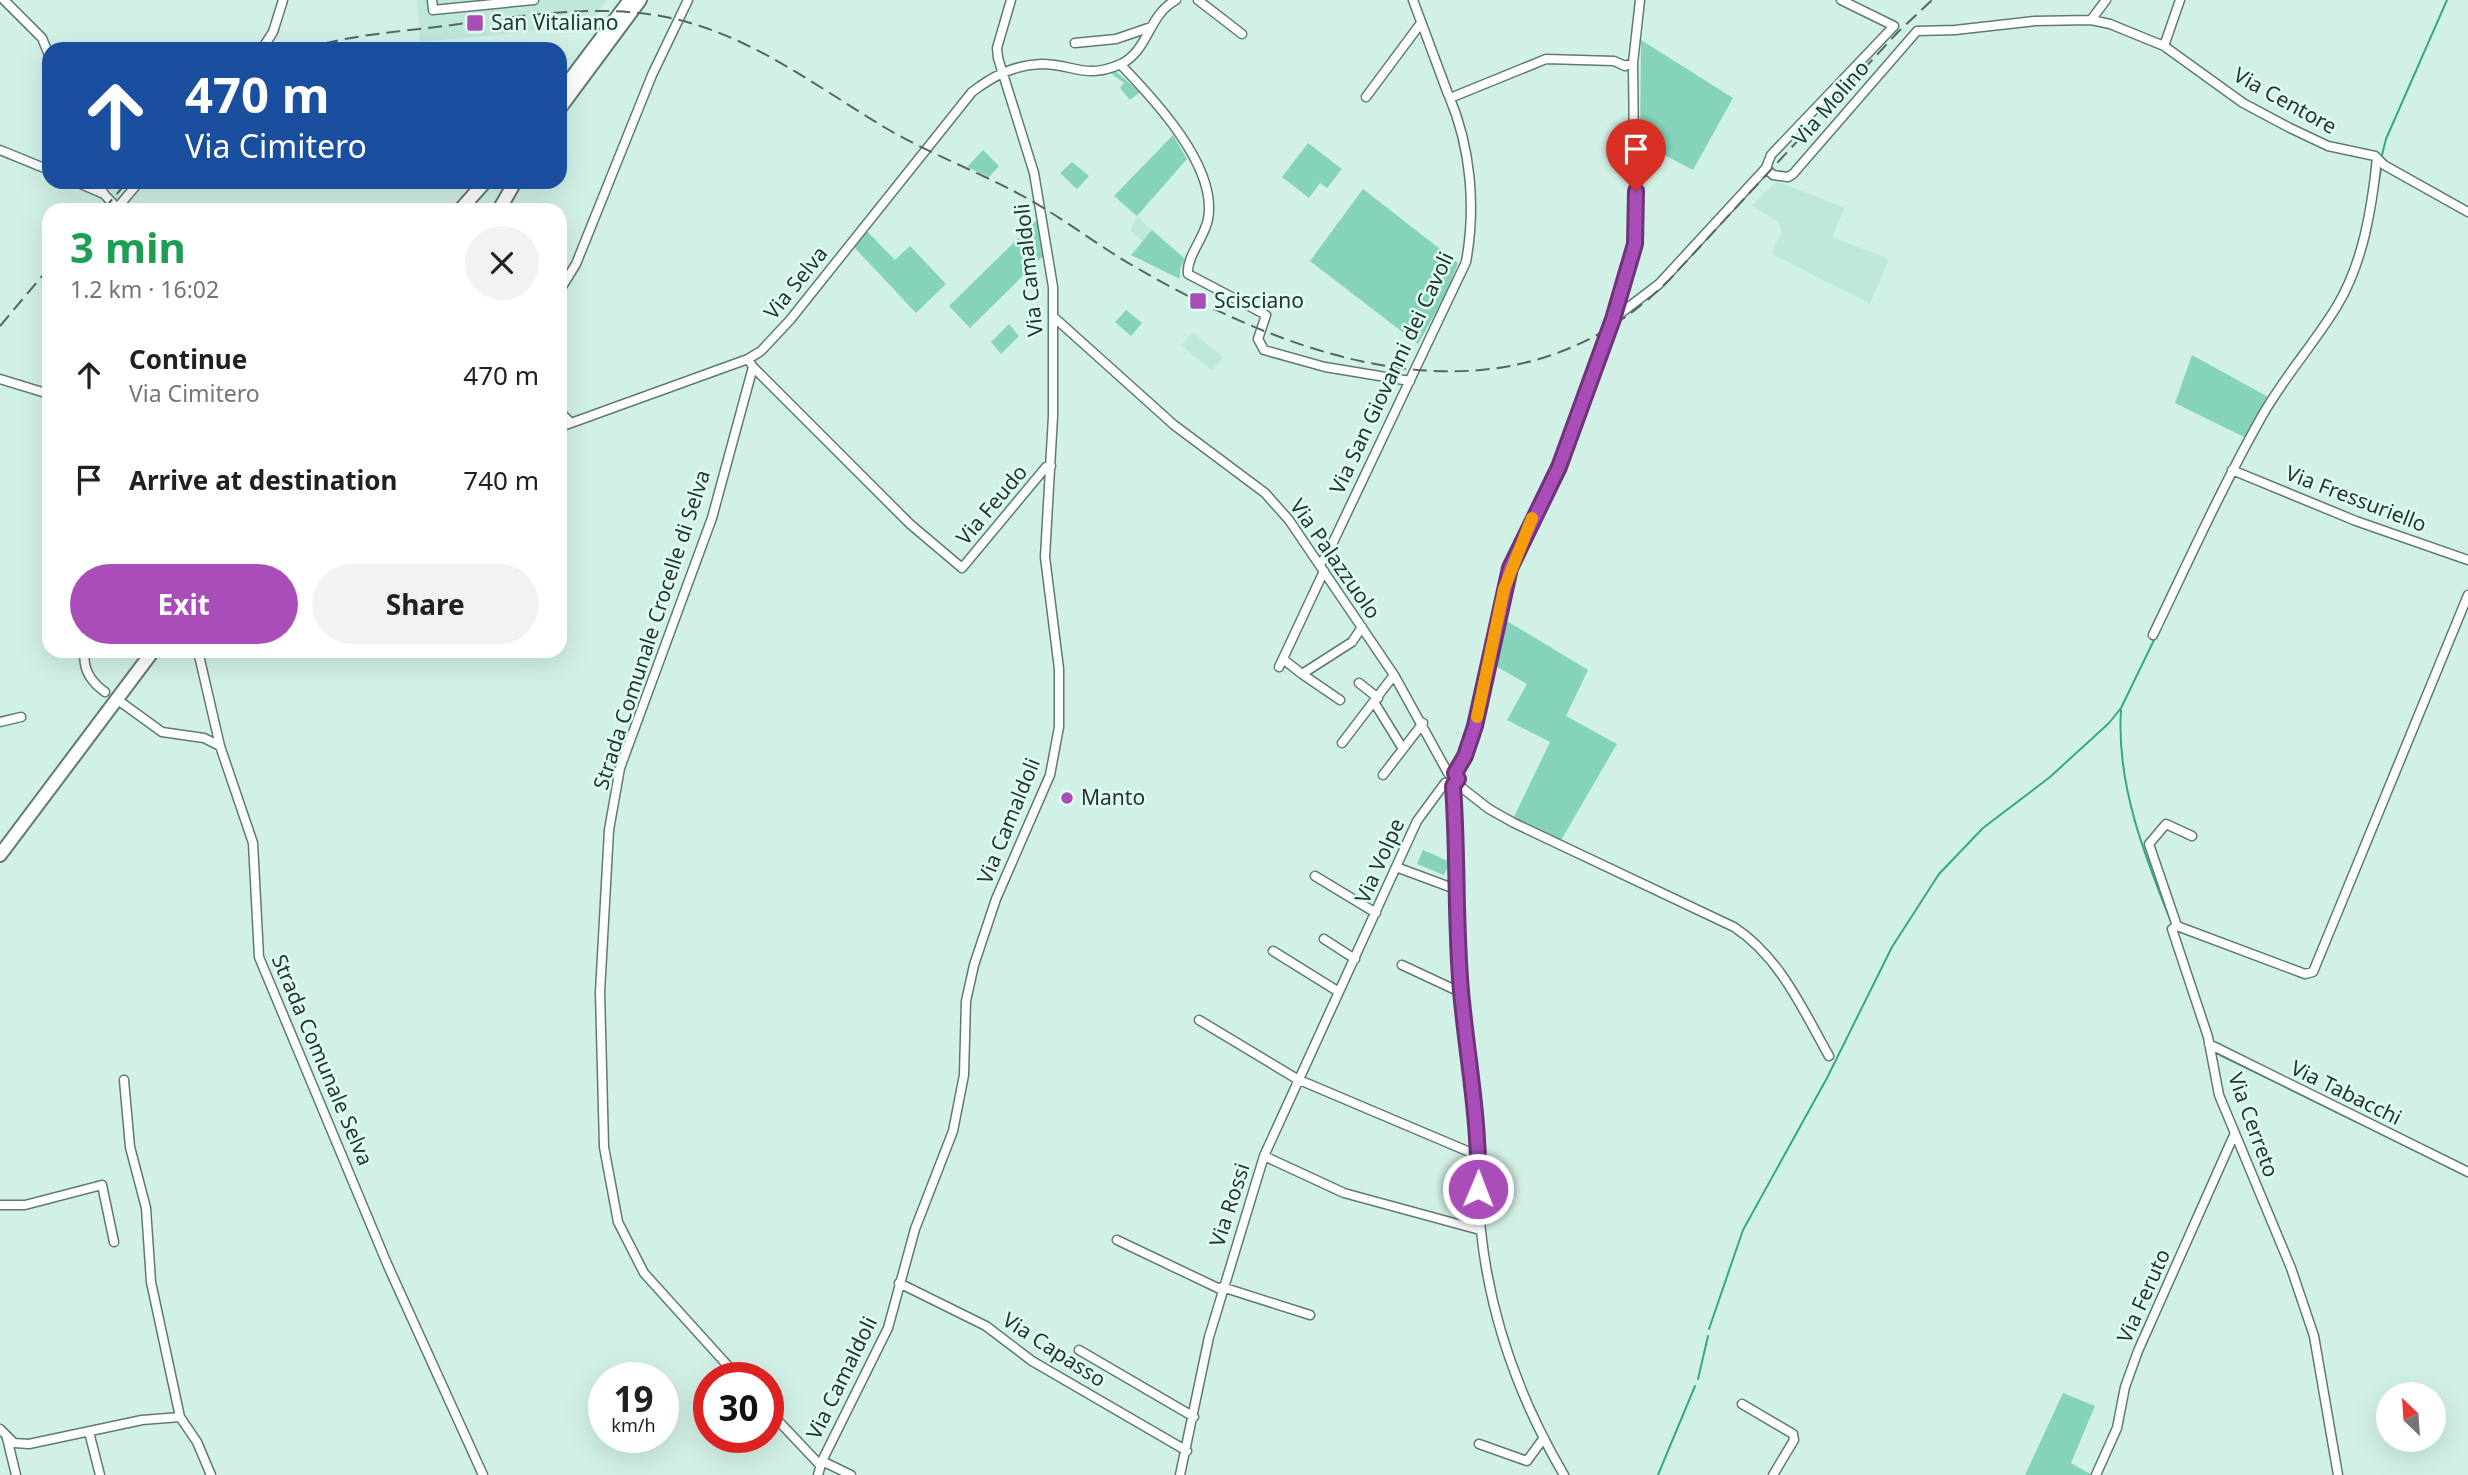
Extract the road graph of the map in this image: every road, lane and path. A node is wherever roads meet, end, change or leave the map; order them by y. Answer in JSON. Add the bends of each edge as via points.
{"nodes":[{"id":1,"x":4,"y":0,"type":"edge"},
{"id":2,"x":283,"y":0,"type":"edge"},
{"id":3,"x":432,"y":0,"type":"edge"},
{"id":4,"x":534,"y":0,"type":"edge"},
{"id":5,"x":630,"y":0,"type":"edge"},
{"id":6,"x":640,"y":0,"type":"edge"},
{"id":7,"x":688,"y":0,"type":"edge"},
{"id":8,"x":1011,"y":0,"type":"edge"},
{"id":9,"x":1198,"y":0,"type":"edge"},
{"id":10,"x":1640,"y":0,"type":"edge"},
{"id":11,"x":1841,"y":0,"type":"edge"},
{"id":12,"x":2106,"y":0,"type":"edge"},
{"id":13,"x":2180,"y":0,"type":"edge"},
{"id":14,"x":1170,"y":1,"type":"edge"},
{"id":15,"x":1417,"y":3,"type":"edge"},
{"id":16,"x":2091,"y":20,"type":"junction"},
{"id":17,"x":1421,"y":23,"type":"junction"},
{"id":18,"x":1151,"y":27,"type":"junction"},
{"id":19,"x":1242,"y":34,"type":"dead end"},
{"id":20,"x":44,"y":42,"type":"edge"},
{"id":21,"x":267,"y":42,"type":"edge"},
{"id":22,"x":1075,"y":43,"type":"dead end"},
{"id":23,"x":2164,"y":46,"type":"junction"},
{"id":24,"x":1633,"y":59,"type":"junction"},
{"id":25,"x":1617,"y":63,"type":"junction"},
{"id":26,"x":1120,"y":64,"type":"junction"},
{"id":27,"x":1000,"y":72,"type":"junction"},
{"id":28,"x":1634,"y":80,"type":"junction"},
{"id":29,"x":567,"y":84,"type":"edge"},
{"id":30,"x":1454,"y":94,"type":"junction"},
{"id":31,"x":1366,"y":97,"type":"dead end"},
{"id":32,"x":567,"y":99,"type":"edge"},
{"id":33,"x":0,"y":150,"type":"edge"},
{"id":34,"x":2377,"y":158,"type":"junction"},
{"id":35,"x":42,"y":167,"type":"edge"},
{"id":36,"x":1766,"y":168,"type":"junction"},
{"id":37,"x":92,"y":189,"type":"edge"},
{"id":38,"x":102,"y":189,"type":"edge"},
{"id":39,"x":133,"y":189,"type":"edge"},
{"id":40,"x":479,"y":189,"type":"edge"},
{"id":41,"x":104,"y":194,"type":"junction"},
{"id":42,"x":112,"y":203,"type":"edge"},
{"id":43,"x":122,"y":203,"type":"edge"},
{"id":44,"x":466,"y":203,"type":"edge"},
{"id":45,"x":2468,"y":212,"type":"edge"},
{"id":46,"x":567,"y":279,"type":"edge"},
{"id":47,"x":1056,"y":319,"type":"junction"},
{"id":48,"x":1613,"y":319,"type":"junction"},
{"id":49,"x":748,"y":359,"type":"junction"},
{"id":50,"x":753,"y":367,"type":"junction"},
{"id":51,"x":0,"y":379,"type":"edge"},
{"id":52,"x":1410,"y":381,"type":"junction"},
{"id":53,"x":42,"y":392,"type":"edge"},
{"id":54,"x":567,"y":419,"type":"edge"},
{"id":55,"x":571,"y":423,"type":"junction"},
{"id":56,"x":567,"y":424,"type":"edge"},
{"id":57,"x":1051,"y":466,"type":"junction"},
{"id":58,"x":2232,"y":470,"type":"junction"},
{"id":59,"x":2468,"y":560,"type":"edge"},
{"id":60,"x":1322,"y":567,"type":"junction"},
{"id":61,"x":2468,"y":595,"type":"edge"},
{"id":62,"x":1362,"y":627,"type":"junction"},
{"id":63,"x":2153,"y":635,"type":"dead end"},
{"id":64,"x":84,"y":658,"type":"edge"},
{"id":65,"x":138,"y":658,"type":"edge"},
{"id":66,"x":148,"y":658,"type":"edge"},
{"id":67,"x":200,"y":658,"type":"edge"},
{"id":68,"x":1303,"y":674,"type":"junction"},
{"id":69,"x":1394,"y":674,"type":"junction"},
{"id":70,"x":1359,"y":683,"type":"dead end"},
{"id":71,"x":105,"y":692,"type":"dead end"},
{"id":72,"x":1340,"y":700,"type":"dead end"},
{"id":73,"x":1376,"y":700,"type":"junction"},
{"id":74,"x":122,"y":704,"type":"dead end"},
{"id":75,"x":21,"y":718,"type":"dead end"},
{"id":76,"x":0,"y":722,"type":"edge"},
{"id":77,"x":1423,"y":723,"type":"junction"},
{"id":78,"x":1342,"y":743,"type":"dead end"},
{"id":79,"x":220,"y":746,"type":"junction"},
{"id":80,"x":1403,"y":749,"type":"junction"},
{"id":81,"x":1451,"y":773,"type":"junction"},
{"id":82,"x":1383,"y":775,"type":"dead end"},
{"id":83,"x":1452,"y":784,"type":"junction"},
{"id":84,"x":2192,"y":836,"type":"dead end"},
{"id":85,"x":0,"y":842,"type":"edge"},
{"id":86,"x":0,"y":855,"type":"edge"},
{"id":87,"x":1396,"y":867,"type":"junction"},
{"id":88,"x":1315,"y":876,"type":"dead end"},
{"id":89,"x":1458,"y":890,"type":"junction"},
{"id":90,"x":1376,"y":914,"type":"junction"},
{"id":91,"x":2177,"y":926,"type":"junction"},
{"id":92,"x":1324,"y":939,"type":"dead end"},
{"id":93,"x":1273,"y":951,"type":"dead end"},
{"id":94,"x":1355,"y":958,"type":"junction"},
{"id":95,"x":1402,"y":965,"type":"dead end"},
{"id":96,"x":1339,"y":992,"type":"junction"},
{"id":97,"x":1462,"y":993,"type":"junction"},
{"id":98,"x":1199,"y":1020,"type":"dead end"},
{"id":99,"x":2209,"y":1044,"type":"junction"},
{"id":100,"x":1829,"y":1056,"type":"dead end"},
{"id":101,"x":1297,"y":1079,"type":"junction"},
{"id":102,"x":124,"y":1080,"type":"dead end"},
{"id":103,"x":2234,"y":1135,"type":"junction"},
{"id":104,"x":1264,"y":1156,"type":"junction"},
{"id":105,"x":1479,"y":1156,"type":"junction"},
{"id":106,"x":2468,"y":1172,"type":"edge"},
{"id":107,"x":0,"y":1205,"type":"edge"},
{"id":108,"x":1480,"y":1230,"type":"junction"},
{"id":109,"x":1117,"y":1240,"type":"dead end"},
{"id":110,"x":114,"y":1242,"type":"dead end"},
{"id":111,"x":899,"y":1283,"type":"junction"},
{"id":112,"x":1222,"y":1288,"type":"junction"},
{"id":113,"x":1310,"y":1315,"type":"dead end"},
{"id":114,"x":1079,"y":1350,"type":"dead end"},
{"id":115,"x":724,"y":1362,"type":"edge"},
{"id":116,"x":1742,"y":1404,"type":"dead end"},
{"id":117,"x":180,"y":1417,"type":"junction"},
{"id":118,"x":1194,"y":1417,"type":"junction"},
{"id":119,"x":784,"y":1426,"type":"edge"},
{"id":120,"x":0,"y":1429,"type":"edge"},
{"id":121,"x":89,"y":1432,"type":"junction"},
{"id":122,"x":7,"y":1438,"type":"junction"},
{"id":123,"x":1543,"y":1439,"type":"junction"},
{"id":124,"x":1479,"y":1444,"type":"dead end"},
{"id":125,"x":1187,"y":1451,"type":"junction"},
{"id":126,"x":821,"y":1463,"type":"junction"},
{"id":127,"x":16,"y":1475,"type":"edge"},
{"id":128,"x":100,"y":1475,"type":"edge"},
{"id":129,"x":211,"y":1475,"type":"edge"},
{"id":130,"x":483,"y":1475,"type":"edge"},
{"id":131,"x":818,"y":1475,"type":"edge"},
{"id":132,"x":851,"y":1475,"type":"edge"},
{"id":133,"x":1180,"y":1475,"type":"edge"},
{"id":134,"x":1564,"y":1475,"type":"edge"},
{"id":135,"x":1773,"y":1475,"type":"edge"},
{"id":136,"x":2096,"y":1475,"type":"edge"},
{"id":137,"x":2338,"y":1475,"type":"edge"}],
"edges":[{"from":1,"to":20,"type":"street"},
{"from":2,"to":21,"type":"street"},
{"from":3,"to":4,"type":"street","via":[[433,10]]},
{"from":5,"to":29,"type":"highway"},
{"from":6,"to":32,"type":"highway"},
{"from":7,"to":46,"type":"street"},
{"from":8,"to":27,"type":"street","name":"Via Camaldoli","via":[[997,48]]},
{"from":9,"to":19,"type":"street"},
{"from":10,"to":24,"type":"street"},
{"from":11,"to":36,"type":"street","name":"Via Molino","via":[[1894,26],[1771,155]]},
{"from":12,"to":16,"type":"street"},
{"from":13,"to":23,"type":"street"},
{"from":14,"to":18,"type":"street"},
{"from":15,"to":17,"type":"street","name":"Via San Giovanni dei Cavoli"},
{"from":16,"to":23,"type":"street","name":"Via Molino"},
{"from":16,"to":36,"type":"street","name":"Via Molino","via":[[1917,31],[1793,174],[1777,176]]},
{"from":17,"to":30,"type":"street","name":"Via San Giovanni dei Cavoli","via":[[1444,81]]},
{"from":17,"to":31,"type":"street"},
{"from":18,"to":22,"type":"street","via":[[1116,39]]},
{"from":18,"to":26,"type":"street","via":[[1135,55]]},
{"from":23,"to":34,"type":"street","name":"Via Centore","via":[[2243,103],[2290,128],[2328,146]]},
{"from":24,"to":25,"type":"street"},
{"from":24,"to":28,"type":"street"},
{"from":25,"to":28,"type":"street"},
{"from":25,"to":30,"type":"street","via":[[1546,59]]},
{"from":26,"to":27,"type":"street","via":[[1097,73],[1042,64]]},
{"from":26,"to":52,"type":"street","via":[[1158,104],[1207,189],[1207,228],[1188,274],[1266,315],[1258,340],[1264,350],[1325,367]]},
{"from":27,"to":47,"type":"street","name":"Via Camaldoli","via":[[1038,191]]},
{"from":27,"to":49,"type":"street","name":"Via Selva","via":[[972,92],[790,320]]},
{"from":28,"to":48,"type":"street","via":[[1635,244]]},
{"from":30,"to":52,"type":"street","name":"Via San Giovanni dei Cavoli","via":[[1472,191],[1473,224],[1466,262]]},
{"from":33,"to":35,"type":"street"},
{"from":34,"to":45,"type":"street","name":"Via Centore"},
{"from":34,"to":58,"type":"street","via":[[2374,194],[2360,249],[2337,306],[2293,366]]},
{"from":36,"to":48,"type":"street","via":[[1659,284]]},
{"from":37,"to":41,"type":"street"},
{"from":38,"to":41,"type":"street"},
{"from":39,"to":43,"type":"street"},
{"from":40,"to":44,"type":"highway"},
{"from":41,"to":42,"type":"street"},
{"from":47,"to":57,"type":"street","name":"Via Camaldoli"},
{"from":47,"to":60,"type":"street","name":"Via Palazzuolo","via":[[1174,425],[1265,493]]},
{"from":48,"to":81,"type":"street","via":[[1559,467],[1510,568],[1475,726],[1465,756]]},
{"from":49,"to":50,"type":"street"},
{"from":49,"to":55,"type":"street","name":"Via Selva"},
{"from":50,"to":57,"type":"street","name":"Via Feudo","via":[[911,524],[962,568]]},
{"from":50,"to":115,"type":"street","name":"Strada Comunale Crocelle di Selva","via":[[712,518],[620,768],[609,830],[600,992],[604,1147],[618,1222],[644,1273]]},
{"from":51,"to":53,"type":"street"},
{"from":52,"to":60,"type":"street","name":"Via San Giovanni dei Cavoli"},
{"from":54,"to":55,"type":"street"},
{"from":55,"to":56,"type":"street","name":"Via Selva"},
{"from":57,"to":111,"type":"street","name":"Via Camaldoli","via":[[1045,557],[1060,705],[1054,758],[974,965],[966,1001],[964,1074],[957,1116]]},
{"from":58,"to":59,"type":"street","name":"Via Fressuriello"},
{"from":58,"to":63,"type":"street"},
{"from":60,"to":62,"type":"street","name":"Via Palazzuolo"},
{"from":60,"to":68,"type":"street","name":"Via San Giovanni dei Cavoli","via":[[1281,663]]},
{"from":61,"to":91,"type":"street","via":[[2313,972],[2305,974]]},
{"from":62,"to":68,"type":"street","via":[[1352,642]]},
{"from":62,"to":69,"type":"street","name":"Via Palazzuolo"},
{"from":64,"to":71,"type":"street","via":[[88,674]]},
{"from":65,"to":85,"type":"highway"},
{"from":66,"to":86,"type":"highway"},
{"from":67,"to":79,"type":"street","name":"Strada Comunale Selva"},
{"from":68,"to":72,"type":"street"},
{"from":69,"to":73,"type":"street"},
{"from":69,"to":77,"type":"street","name":"Via Palazzuolo"},
{"from":70,"to":73,"type":"street"},
{"from":73,"to":78,"type":"street"},
{"from":73,"to":80,"type":"street"},
{"from":74,"to":79,"type":"street","via":[[162,732],[204,738]]},
{"from":75,"to":76,"type":"street"},
{"from":77,"to":80,"type":"street"},
{"from":77,"to":81,"type":"street","name":"Via Palazzuolo"},
{"from":79,"to":130,"type":"street","name":"Strada Comunale Selva","via":[[253,843],[259,957],[388,1266]]},
{"from":80,"to":82,"type":"street"},
{"from":81,"to":83,"type":"street","name":"Via Palazzuolo"},
{"from":81,"to":83,"type":"street"},
{"from":83,"to":87,"type":"street","name":"Via Volpe","via":[[1417,821]]},
{"from":83,"to":89,"type":"street"},
{"from":83,"to":100,"type":"street","via":[[1514,823],[1755,940],[1777,966]]},
{"from":84,"to":91,"type":"street","name":"Via Cerreto","via":[[2166,824],[2149,844]]},
{"from":87,"to":89,"type":"street"},
{"from":87,"to":90,"type":"street","name":"Via Volpe"},
{"from":88,"to":90,"type":"street"},
{"from":89,"to":97,"type":"street"},
{"from":90,"to":94,"type":"street","name":"Via Volpe"},
{"from":91,"to":99,"type":"street","name":"Via Cerreto","via":[[2172,929]]},
{"from":92,"to":94,"type":"street"},
{"from":93,"to":96,"type":"street"},
{"from":94,"to":96,"type":"street","name":"Via Rossi"},
{"from":95,"to":97,"type":"street"},
{"from":96,"to":101,"type":"street","name":"Via Rossi"},
{"from":97,"to":105,"type":"street"},
{"from":98,"to":101,"type":"street"},
{"from":99,"to":103,"type":"street","name":"Via Cerreto"},
{"from":99,"to":106,"type":"street","name":"Via Tabacchi"},
{"from":101,"to":104,"type":"street","name":"Via Rossi"},
{"from":101,"to":105,"type":"street"},
{"from":102,"to":117,"type":"street","via":[[130,1147],[146,1208],[151,1282]]},
{"from":103,"to":136,"type":"street","name":"Via Feruto","via":[[2138,1351],[2117,1428]]},
{"from":103,"to":137,"type":"street","name":"Via Cerreto","via":[[2291,1268],[2314,1336]]},
{"from":104,"to":108,"type":"street","via":[[1344,1193]]},
{"from":104,"to":112,"type":"street","name":"Via Rossi"},
{"from":105,"to":108,"type":"street"},
{"from":107,"to":110,"type":"street","via":[[25,1205],[102,1185]]},
{"from":108,"to":123,"type":"street","via":[[1504,1342]]},
{"from":109,"to":112,"type":"street"},
{"from":111,"to":125,"type":"street","name":"Via Capasso","via":[[986,1326],[1040,1367]]},
{"from":111,"to":126,"type":"street","name":"Via Camaldoli","via":[[888,1328]]},
{"from":112,"to":113,"type":"street"},
{"from":112,"to":118,"type":"street","name":"Via Rossi"},
{"from":114,"to":118,"type":"street"},
{"from":116,"to":135,"type":"street","via":[[1794,1436]]},
{"from":117,"to":121,"type":"street"},
{"from":117,"to":129,"type":"street"},
{"from":118,"to":125,"type":"street","name":"Via Rossi"},
{"from":119,"to":126,"type":"street"},
{"from":120,"to":122,"type":"street"},
{"from":121,"to":122,"type":"street","via":[[29,1444]]},
{"from":121,"to":128,"type":"street"},
{"from":122,"to":127,"type":"street"},
{"from":123,"to":124,"type":"street","via":[[1527,1461]]},
{"from":123,"to":134,"type":"street"},
{"from":125,"to":133,"type":"street","name":"Via Rossi"},
{"from":126,"to":131,"type":"street","name":"Via Camaldoli"},
{"from":126,"to":132,"type":"street"}]}
